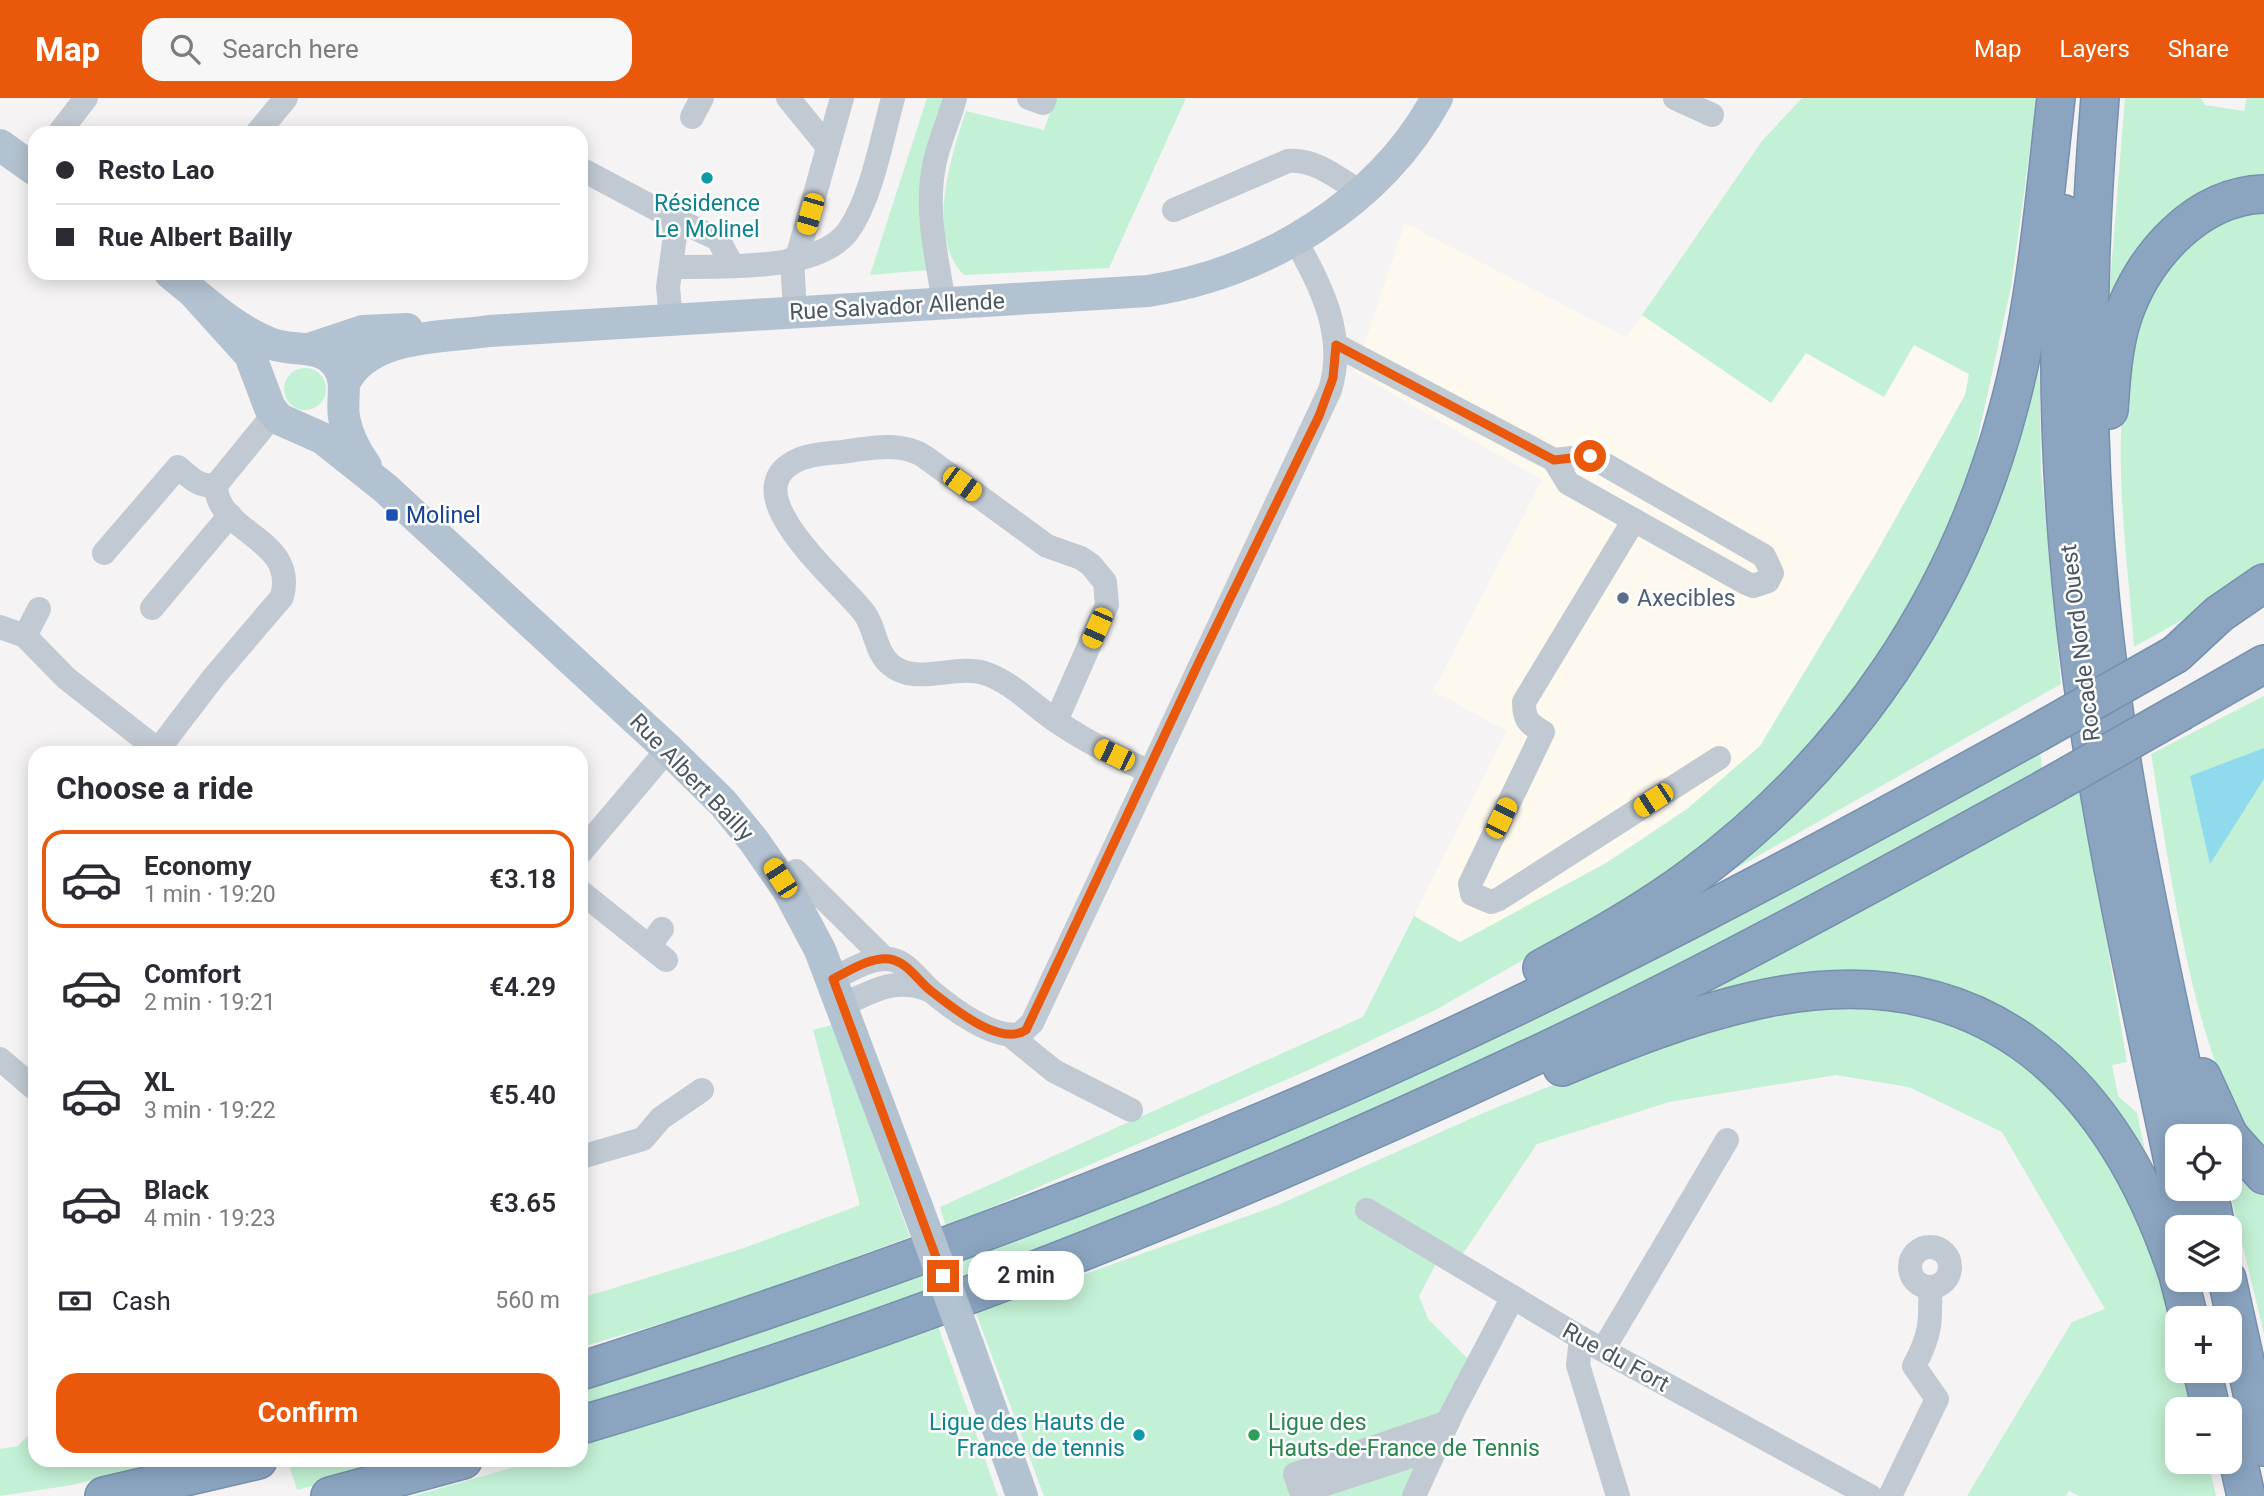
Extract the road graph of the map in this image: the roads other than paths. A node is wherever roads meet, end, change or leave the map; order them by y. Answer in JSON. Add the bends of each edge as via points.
{"nodes":[{"id":1,"x":86,"y":98,"type":"edge"},
{"id":2,"x":286,"y":98,"type":"edge"},
{"id":3,"x":788,"y":98,"type":"edge"},
{"id":4,"x":842,"y":98,"type":"edge"},
{"id":5,"x":893,"y":98,"type":"edge"},
{"id":6,"x":955,"y":98,"type":"edge"},
{"id":7,"x":1675,"y":98,"type":"edge"},
{"id":8,"x":2056,"y":98,"type":"edge"},
{"id":9,"x":2073,"y":98,"type":"edge"},
{"id":10,"x":2101,"y":98,"type":"edge"},
{"id":11,"x":1433,"y":99,"type":"edge"},
{"id":12,"x":1712,"y":115,"type":"dead end"},
{"id":13,"x":64,"y":126,"type":"edge"},
{"id":14,"x":263,"y":126,"type":"edge"},
{"id":15,"x":0,"y":145,"type":"edge"},
{"id":16,"x":828,"y":146,"type":"junction"},
{"id":17,"x":28,"y":163,"type":"edge"},
{"id":18,"x":588,"y":180,"type":"edge"},
{"id":19,"x":1360,"y":192,"type":"junction"},
{"id":20,"x":2264,"y":194,"type":"edge"},
{"id":21,"x":1174,"y":209,"type":"dead end"},
{"id":22,"x":673,"y":218,"type":"junction"},
{"id":23,"x":1295,"y":239,"type":"junction"},
{"id":24,"x":795,"y":259,"type":"junction"},
{"id":25,"x":732,"y":265,"type":"junction"},
{"id":26,"x":671,"y":267,"type":"junction"},
{"id":27,"x":182,"y":282,"type":"edge"},
{"id":28,"x":944,"y":303,"type":"junction"},
{"id":29,"x":795,"y":312,"type":"junction"},
{"id":30,"x":671,"y":320,"type":"junction"},
{"id":31,"x":489,"y":331,"type":"junction"},
{"id":32,"x":1336,"y":345,"type":"junction"},
{"id":33,"x":303,"y":349,"type":"junction"},
{"id":34,"x":344,"y":393,"type":"junction"},
{"id":35,"x":270,"y":404,"type":"junction"},
{"id":36,"x":304,"y":428,"type":"junction"},
{"id":37,"x":1554,"y":460,"type":"junction"},
{"id":38,"x":216,"y":485,"type":"junction"},
{"id":39,"x":385,"y":488,"type":"junction"},
{"id":40,"x":230,"y":515,"type":"junction"},
{"id":41,"x":1634,"y":520,"type":"junction"},
{"id":42,"x":104,"y":553,"type":"dead end"},
{"id":43,"x":2264,"y":583,"type":"edge"},
{"id":44,"x":2264,"y":604,"type":"edge"},
{"id":45,"x":152,"y":607,"type":"dead end"},
{"id":46,"x":39,"y":609,"type":"dead end"},
{"id":47,"x":0,"y":627,"type":"edge"},
{"id":48,"x":25,"y":636,"type":"junction"},
{"id":49,"x":2105,"y":638,"type":"junction"},
{"id":50,"x":2176,"y":654,"type":"junction"},
{"id":51,"x":2264,"y":664,"type":"edge"},
{"id":52,"x":2264,"y":680,"type":"edge"},
{"id":53,"x":2182,"y":711,"type":"junction"},
{"id":54,"x":1056,"y":721,"type":"junction"},
{"id":55,"x":151,"y":746,"type":"edge"},
{"id":56,"x":161,"y":746,"type":"edge"},
{"id":57,"x":668,"y":749,"type":"junction"},
{"id":58,"x":1719,"y":758,"type":"dead end"},
{"id":59,"x":1148,"y":771,"type":"junction"},
{"id":60,"x":588,"y":844,"type":"edge"},
{"id":61,"x":796,"y":871,"type":"dead end"},
{"id":62,"x":2146,"y":884,"type":"junction"},
{"id":63,"x":588,"y":897,"type":"edge"},
{"id":64,"x":659,"y":945,"type":"dead end"},
{"id":65,"x":885,"y":958,"type":"junction"},
{"id":66,"x":930,"y":990,"type":"junction"},
{"id":67,"x":838,"y":992,"type":"junction"},
{"id":68,"x":1011,"y":1036,"type":"junction"},
{"id":69,"x":0,"y":1059,"type":"edge"},
{"id":70,"x":28,"y":1083,"type":"edge"},
{"id":71,"x":1338,"y":1089,"type":"junction"},
{"id":72,"x":702,"y":1090,"type":"dead end"},
{"id":73,"x":1131,"y":1110,"type":"dead end"},
{"id":74,"x":2166,"y":1124,"type":"edge"},
{"id":75,"x":2195,"y":1124,"type":"edge"},
{"id":76,"x":2223,"y":1124,"type":"edge"},
{"id":77,"x":1727,"y":1140,"type":"dead end"},
{"id":78,"x":2242,"y":1150,"type":"edge"},
{"id":79,"x":588,"y":1155,"type":"edge"},
{"id":80,"x":2264,"y":1175,"type":"edge"},
{"id":81,"x":1367,"y":1209,"type":"dead end"},
{"id":82,"x":2165,"y":1244,"type":"edge"},
{"id":83,"x":1029,"y":1272,"type":"junction"},
{"id":84,"x":1930,"y":1287,"type":"dead end"},
{"id":85,"x":2230,"y":1292,"type":"edge"},
{"id":86,"x":1513,"y":1297,"type":"junction"},
{"id":87,"x":1581,"y":1338,"type":"junction"},
{"id":88,"x":1603,"y":1350,"type":"junction"},
{"id":89,"x":588,"y":1369,"type":"edge"},
{"id":90,"x":1448,"y":1422,"type":"junction"},
{"id":91,"x":588,"y":1423,"type":"edge"},
{"id":92,"x":2264,"y":1447,"type":"edge"},
{"id":93,"x":1436,"y":1448,"type":"junction"},
{"id":94,"x":228,"y":1467,"type":"edge"},
{"id":95,"x":437,"y":1467,"type":"edge"},
{"id":96,"x":2228,"y":1474,"type":"edge"},
{"id":97,"x":2241,"y":1474,"type":"edge"},
{"id":98,"x":104,"y":1496,"type":"edge"},
{"id":99,"x":330,"y":1496,"type":"edge"},
{"id":100,"x":1022,"y":1496,"type":"edge"},
{"id":101,"x":1413,"y":1496,"type":"edge"},
{"id":102,"x":1618,"y":1496,"type":"edge"},
{"id":103,"x":1870,"y":1496,"type":"edge"},
{"id":104,"x":1890,"y":1496,"type":"edge"},
{"id":105,"x":2234,"y":1496,"type":"edge"},
{"id":106,"x":2246,"y":1496,"type":"edge"}],
"edges":[{"from":1,"to":13,"type":"street"},
{"from":2,"to":14,"type":"street"},
{"from":3,"to":16,"type":"street"},
{"from":4,"to":16,"type":"street"},
{"from":5,"to":24,"type":"street","via":[[862,205],[849,231],[818,254]]},
{"from":6,"to":28,"type":"street","via":[[931,183],[931,221]]},
{"from":7,"to":12,"type":"street"},
{"from":8,"to":71,"type":"highway","via":[[2032,291],[2009,408],[1962,544],[1889,674],[1796,787],[1693,877],[1599,937],[1383,1055]]},
{"from":9,"to":74,"type":"highway","name":"Rocade Nord Ouest","via":[[2060,350],[2070,568],[2096,766]]},
{"from":10,"to":49,"type":"highway","name":"Rocade Nord Ouest","via":[[2088,361],[2091,468]]},
{"from":11,"to":19,"type":"main road","name":"Rue Salvador Allende","via":[[1399,152]]},
{"from":15,"to":17,"type":"main road"},
{"from":16,"to":24,"type":"street"},
{"from":18,"to":22,"type":"street"},
{"from":19,"to":21,"type":"street","via":[[1302,160]]},
{"from":19,"to":23,"type":"main road","name":"Rue Salvador Allende"},
{"from":20,"to":49,"type":"highway","via":[[2228,201],[2182,228],[2150,263],[2124,313],[2109,404],[2111,571]]},
{"from":22,"to":25,"type":"street","via":[[718,239]]},
{"from":22,"to":26,"type":"street"},
{"from":23,"to":28,"type":"main road","name":"Rue Salvador Allende","via":[[1246,265],[1169,288]]},
{"from":23,"to":32,"type":"street","via":[[1329,308]]},
{"from":24,"to":25,"type":"street"},
{"from":24,"to":29,"type":"street"},
{"from":25,"to":26,"type":"street"},
{"from":26,"to":30,"type":"street"},
{"from":27,"to":33,"type":"main road","via":[[249,333],[274,345]]},
{"from":27,"to":35,"type":"main road","via":[[250,355]]},
{"from":28,"to":29,"type":"main road","name":"Rue Salvador Allende"},
{"from":29,"to":30,"type":"main road","name":"Rue Salvador Allende"},
{"from":30,"to":31,"type":"main road","name":"Rue Salvador Allende"},
{"from":31,"to":33,"type":"main road","name":"Rue Salvador Allende","via":[[376,330]]},
{"from":31,"to":34,"type":"main road","name":"Rue Salvador Allende","via":[[383,348],[358,363]]},
{"from":32,"to":37,"type":"street"},
{"from":32,"to":59,"type":"street","via":[[1333,378],[1319,416]]},
{"from":33,"to":34,"type":"main road","via":[[331,358],[340,370]]},
{"from":33,"to":35,"type":"main road","via":[[272,366],[267,377]]},
{"from":34,"to":36,"type":"main road","via":[[328,421]]},
{"from":34,"to":39,"type":"main road","via":[[353,445]]},
{"from":35,"to":36,"type":"main road","via":[[291,426]]},
{"from":35,"to":38,"type":"street"},
{"from":36,"to":39,"type":"main road"},
{"from":37,"to":41,"type":"street","via":[[1568,483]]},
{"from":37,"to":41,"type":"street","via":[[1590,456],[1763,555],[1772,573],[1768,581],[1754,586]]},
{"from":38,"to":40,"type":"street","via":[[218,500]]},
{"from":38,"to":42,"type":"street","via":[[197,483],[178,467]]},
{"from":39,"to":57,"type":"main road","name":"Rue Albert Bailly"},
{"from":40,"to":45,"type":"street"},
{"from":40,"to":56,"type":"street","via":[[279,561],[286,584],[282,597]]},
{"from":41,"to":58,"type":"street","via":[[1524,702],[1529,724],[1543,732],[1470,884],[1472,894],[1491,902],[1499,899]]},
{"from":43,"to":50,"type":"highway","via":[[2219,614]]},
{"from":44,"to":50,"type":"highway"},
{"from":46,"to":48,"type":"street"},
{"from":47,"to":48,"type":"street"},
{"from":48,"to":55,"type":"street","via":[[66,678]]},
{"from":49,"to":62,"type":"highway","name":"Rocade Nord Ouest"},
{"from":50,"to":71,"type":"highway","bridge":true,"via":[[1655,938]]},
{"from":51,"to":53,"type":"highway"},
{"from":52,"to":53,"type":"highway"},
{"from":53,"to":83,"type":"highway","bridge":true,"via":[[1772,936],[1546,1050],[1262,1178]]},
{"from":54,"to":54,"type":"street","via":[[988,674],[958,670],[913,674],[892,667],[879,650],[865,614],[779,513],[777,488],[788,467],[811,456],[908,448],[1047,546],[1082,558],[1098,571],[1105,582],[1107,605]]},
{"from":54,"to":59,"type":"street"},
{"from":57,"to":60,"type":"street"},
{"from":57,"to":67,"type":"main road","name":"Rue Albert Bailly","via":[[723,803],[763,852],[807,923]]},
{"from":59,"to":68,"type":"street","via":[[1031,1023]]},
{"from":61,"to":65,"type":"street"},
{"from":62,"to":75,"type":"highway","name":"Rocade Nord Ouest"},
{"from":62,"to":76,"type":"highway","via":[[2182,995],[2204,1083]]},
{"from":63,"to":64,"type":"street"},
{"from":65,"to":66,"type":"street","via":[[907,967]]},
{"from":65,"to":67,"type":"street"},
{"from":66,"to":67,"type":"street","via":[[910,983]]},
{"from":66,"to":68,"type":"street","via":[[989,1030]]},
{"from":67,"to":100,"type":"main road","name":"Rue Albert Bailly","bridge":true},
{"from":68,"to":73,"type":"street","via":[[1054,1071]]},
{"from":69,"to":70,"type":"street"},
{"from":71,"to":89,"type":"highway","via":[[952,1245]]},
{"from":72,"to":79,"type":"street","via":[[661,1118],[643,1139]]},
{"from":77,"to":88,"type":"street"},
{"from":78,"to":80,"type":"highway"},
{"from":81,"to":86,"type":"street","name":"Rue du Fort"},
{"from":82,"to":83,"type":"highway","via":[[2127,1157],[2086,1098],[2042,1054],[2015,1035],[1953,1007],[1893,993],[1858,991],[1777,997],[1675,1023],[1220,1209]]},
{"from":83,"to":91,"type":"highway","via":[[792,1357]]},
{"from":84,"to":104,"type":"street","via":[[1928,1341],[1914,1366],[1937,1399]]},
{"from":85,"to":92,"type":"highway"},
{"from":86,"to":87,"type":"street","name":"Rue du Fort"},
{"from":86,"to":90,"type":"street"},
{"from":87,"to":88,"type":"street","name":"Rue du Fort"},
{"from":87,"to":102,"type":"street","via":[[1578,1365]]},
{"from":88,"to":103,"type":"street","name":"Rue du Fort"},
{"from":90,"to":93,"type":"street"},
{"from":90,"to":93,"type":"street","via":[[1295,1474],[1301,1492]]},
{"from":93,"to":101,"type":"street"},
{"from":94,"to":98,"type":"highway"},
{"from":95,"to":99,"type":"highway"},
{"from":96,"to":105,"type":"highway"},
{"from":97,"to":106,"type":"highway"}]}
